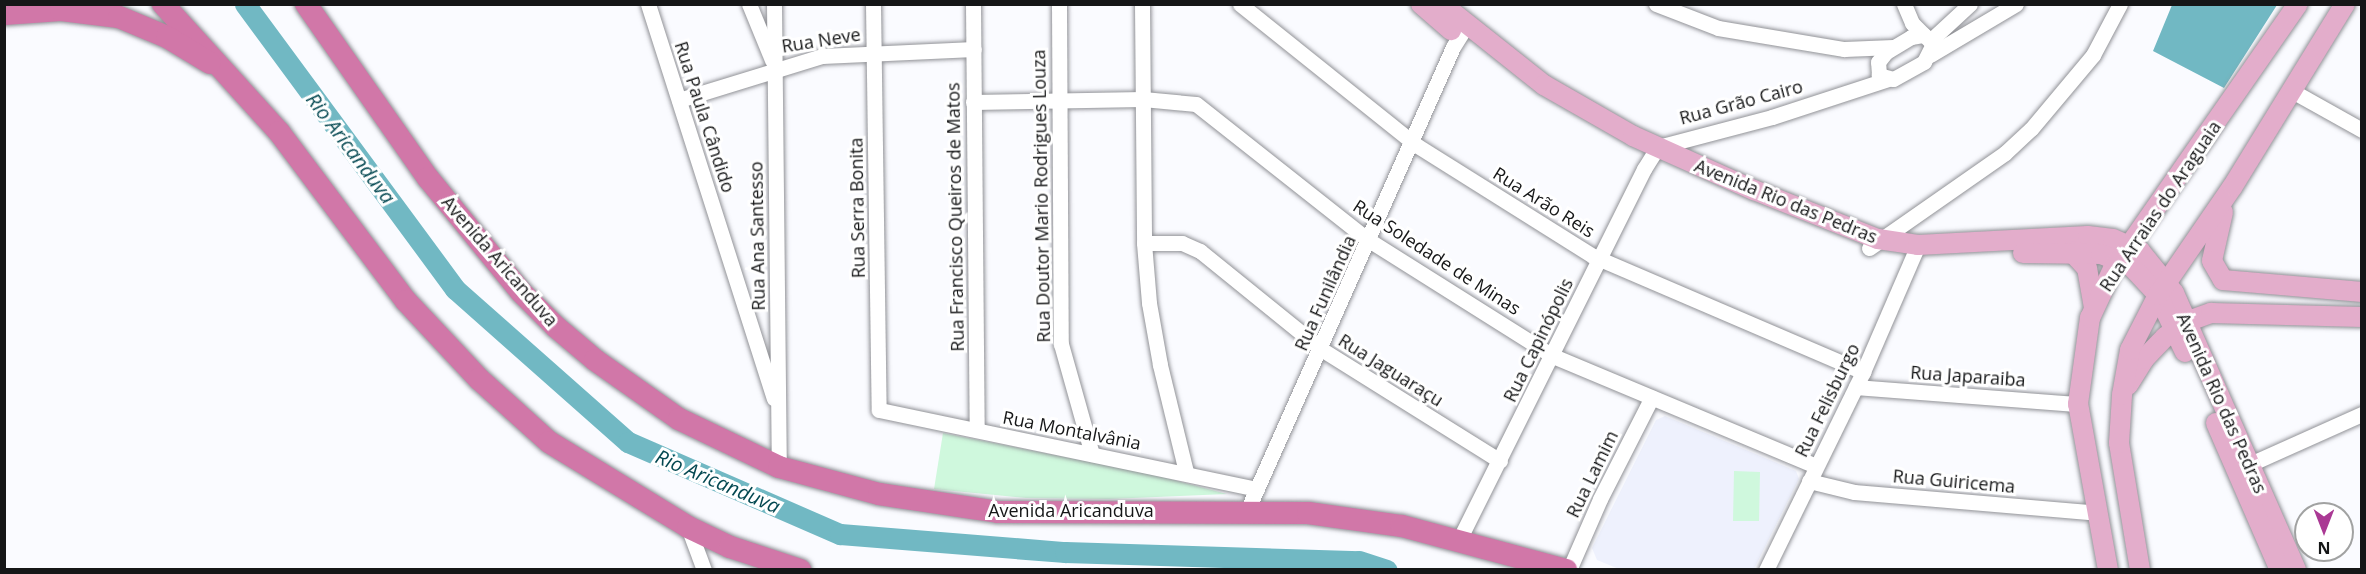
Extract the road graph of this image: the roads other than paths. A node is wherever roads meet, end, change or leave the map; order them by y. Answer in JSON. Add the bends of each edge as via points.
{"nodes":[{"id":1,"x":163,"y":4,"type":"edge"},
{"id":2,"x":306,"y":4,"type":"edge"},
{"id":3,"x":648,"y":4,"type":"edge"},
{"id":4,"x":749,"y":4,"type":"edge"},
{"id":5,"x":774,"y":4,"type":"edge"},
{"id":6,"x":873,"y":4,"type":"edge"},
{"id":7,"x":973,"y":4,"type":"edge"},
{"id":8,"x":1059,"y":4,"type":"edge"},
{"id":9,"x":1142,"y":4,"type":"edge"},
{"id":10,"x":1421,"y":4,"type":"edge"},
{"id":11,"x":1442,"y":4,"type":"edge"},
{"id":12,"x":1656,"y":4,"type":"edge"},
{"id":13,"x":1970,"y":4,"type":"edge"},
{"id":14,"x":2016,"y":4,"type":"edge"},
{"id":15,"x":2120,"y":4,"type":"edge"},
{"id":16,"x":2298,"y":4,"type":"edge"},
{"id":17,"x":2345,"y":4,"type":"edge"},
{"id":18,"x":1241,"y":5,"type":"edge"},
{"id":19,"x":1904,"y":6,"type":"edge"},
{"id":20,"x":4,"y":14,"type":"edge"},
{"id":21,"x":1463,"y":30,"type":"junction"},
{"id":22,"x":1928,"y":44,"type":"junction"},
{"id":23,"x":1896,"y":45,"type":"junction"},
{"id":24,"x":1844,"y":49,"type":"junction"},
{"id":25,"x":974,"y":50,"type":"junction"},
{"id":26,"x":874,"y":51,"type":"junction"},
{"id":27,"x":775,"y":68,"type":"junction"},
{"id":28,"x":1881,"y":72,"type":"junction"},
{"id":29,"x":230,"y":75,"type":"junction"},
{"id":30,"x":2294,"y":92,"type":"junction"},
{"id":31,"x":1143,"y":99,"type":"junction"},
{"id":32,"x":679,"y":100,"type":"junction"},
{"id":33,"x":1059,"y":100,"type":"junction"},
{"id":34,"x":973,"y":102,"type":"junction"},
{"id":35,"x":2361,"y":130,"type":"edge"},
{"id":36,"x":1413,"y":143,"type":"junction"},
{"id":37,"x":1655,"y":152,"type":"junction"},
{"id":38,"x":2233,"y":186,"type":"junction"},
{"id":39,"x":1370,"y":240,"type":"junction"},
{"id":40,"x":1144,"y":243,"type":"junction"},
{"id":41,"x":1874,"y":244,"type":"junction"},
{"id":42,"x":2130,"y":244,"type":"junction"},
{"id":43,"x":2071,"y":251,"type":"junction"},
{"id":44,"x":1916,"y":252,"type":"junction"},
{"id":45,"x":1600,"y":259,"type":"junction"},
{"id":46,"x":2119,"y":261,"type":"junction"},
{"id":47,"x":2239,"y":284,"type":"junction"},
{"id":48,"x":2163,"y":288,"type":"junction"},
{"id":49,"x":2361,"y":292,"type":"edge"},
{"id":50,"x":2094,"y":308,"type":"junction"},
{"id":51,"x":2228,"y":311,"type":"junction"},
{"id":52,"x":2361,"y":317,"type":"edge"},
{"id":53,"x":2180,"y":326,"type":"junction"},
{"id":54,"x":778,"y":331,"type":"junction"},
{"id":55,"x":753,"y":334,"type":"junction"},
{"id":56,"x":1321,"y":349,"type":"junction"},
{"id":57,"x":1553,"y":356,"type":"junction"},
{"id":58,"x":1863,"y":372,"type":"junction"},
{"id":59,"x":1856,"y":387,"type":"junction"},
{"id":60,"x":2122,"y":395,"type":"junction"},
{"id":61,"x":1652,"y":397,"type":"junction"},
{"id":62,"x":2078,"y":404,"type":"junction"},
{"id":63,"x":879,"y":410,"type":"joint"},
{"id":64,"x":779,"y":412,"type":"junction"},
{"id":65,"x":2361,"y":414,"type":"edge"},
{"id":66,"x":977,"y":430,"type":"junction"},
{"id":67,"x":1092,"y":454,"type":"junction"},
{"id":68,"x":1500,"y":461,"type":"junction"},
{"id":69,"x":779,"y":466,"type":"junction"},
{"id":70,"x":1816,"y":466,"type":"junction"},
{"id":71,"x":2243,"y":467,"type":"junction"},
{"id":72,"x":1186,"y":472,"type":"junction"},
{"id":73,"x":1809,"y":482,"type":"junction"},
{"id":74,"x":1257,"y":489,"type":"junction"},
{"id":75,"x":1247,"y":511,"type":"junction"},
{"id":76,"x":2097,"y":513,"type":"junction"},
{"id":77,"x":688,"y":527,"type":"junction"},
{"id":78,"x":1459,"y":540,"type":"junction"},
{"id":79,"x":772,"y":566,"type":"edge"},
{"id":80,"x":704,"y":570,"type":"edge"},
{"id":81,"x":800,"y":570,"type":"edge"},
{"id":82,"x":1568,"y":570,"type":"edge"},
{"id":83,"x":1766,"y":570,"type":"edge"},
{"id":84,"x":2108,"y":570,"type":"edge"},
{"id":85,"x":2140,"y":570,"type":"edge"},
{"id":86,"x":2280,"y":570,"type":"edge"},
{"id":87,"x":2296,"y":570,"type":"edge"}],
"edges":[{"from":1,"to":29,"type":"highway"},
{"from":2,"to":69,"type":"highway","name":"Avenida Aricanduva","via":[[428,178],[521,292],[556,327],[595,360],[679,419]]},
{"from":3,"to":32,"type":"street","name":"Rua Paula Cândido"},
{"from":4,"to":27,"type":"street"},
{"from":5,"to":27,"type":"street","name":"Rua Ana Santesso"},
{"from":6,"to":26,"type":"street","name":"Rua Serra Bonita"},
{"from":7,"to":25,"type":"street","name":"Rua Francisco Queiros de Matos"},
{"from":8,"to":33,"type":"street","name":"Rua Doutor Mario Rodrigues Louza"},
{"from":9,"to":31,"type":"street"},
{"from":10,"to":21,"type":"main road","name":"Avenida Rio das Pedras"},
{"from":11,"to":21,"type":"main road","name":"Avenida Rio das Pedras"},
{"from":12,"to":24,"type":"street","via":[[1718,28]]},
{"from":13,"to":22,"type":"street"},
{"from":14,"to":22,"type":"street"},
{"from":15,"to":41,"type":"street","via":[[2093,55],[2031,129],[2005,153]]},
{"from":16,"to":42,"type":"main road","name":"Rua Arraias do Araguaia"},
{"from":17,"to":30,"type":"main road"},
{"from":18,"to":36,"type":"street","name":"Rua Arão Reis"},
{"from":19,"to":22,"type":"street"},
{"from":19,"to":23,"type":"street"},
{"from":20,"to":29,"type":"highway","via":[[62,10],[119,17],[167,37]]},
{"from":21,"to":36,"type":"street","name":"Rua Funilândia"},
{"from":21,"to":37,"type":"main road","name":"Avenida Rio das Pedras","via":[[1567,114]]},
{"from":22,"to":23,"type":"street"},
{"from":22,"to":28,"type":"street","via":[[1910,71]]},
{"from":23,"to":24,"type":"street"},
{"from":23,"to":28,"type":"street"},
{"from":24,"to":28,"type":"street"},
{"from":25,"to":26,"type":"street","name":"Rua Neve"},
{"from":25,"to":34,"type":"street","name":"Rua Francisco Queiros de Matos"},
{"from":26,"to":27,"type":"street","name":"Rua Neve","via":[[822,56]]},
{"from":26,"to":63,"type":"street","name":"Rua Serra Bonita"},
{"from":27,"to":32,"type":"street","name":"Rua Neve"},
{"from":27,"to":54,"type":"street","name":"Rua Ana Santesso"},
{"from":28,"to":37,"type":"street","name":"Rua Grão Cairo","via":[[1845,93]]},
{"from":29,"to":77,"type":"highway","via":[[279,132],[406,300],[479,379],[549,442]]},
{"from":30,"to":35,"type":"street"},
{"from":30,"to":38,"type":"main road"},
{"from":31,"to":33,"type":"street","name":"Rua Soledade de Minas"},
{"from":31,"to":39,"type":"street","name":"Rua Soledade de Minas","via":[[1189,102],[1203,108]]},
{"from":31,"to":40,"type":"street"},
{"from":32,"to":55,"type":"street","name":"Rua Paula Cândido"},
{"from":33,"to":34,"type":"street","name":"Rua Soledade de Minas"},
{"from":33,"to":67,"type":"street","name":"Rua Doutor Mario Rodrigues Louza","via":[[1061,344]]},
{"from":34,"to":66,"type":"street","name":"Rua Francisco Queiros de Matos"},
{"from":36,"to":39,"type":"street","name":"Rua Funilândia"},
{"from":36,"to":45,"type":"street","name":"Rua Arão Reis"},
{"from":37,"to":41,"type":"main road","name":"Avenida Rio das Pedras"},
{"from":37,"to":45,"type":"street","name":"Rua Capinópolis"},
{"from":38,"to":47,"type":"main road","via":[[2212,261],[2218,276]]},
{"from":38,"to":48,"type":"main road"},
{"from":39,"to":56,"type":"street","name":"Rua Funilândia"},
{"from":39,"to":57,"type":"street","name":"Rua Soledade de Minas"},
{"from":40,"to":56,"type":"street","name":"Rua Jaguaraçu","via":[[1182,243],[1200,251]]},
{"from":40,"to":72,"type":"street","via":[[1160,365]]},
{"from":41,"to":44,"type":"main road","name":"Avenida Rio das Pedras"},
{"from":42,"to":44,"type":"main road","name":"Avenida Rio das Pedras","via":[[2088,236]]},
{"from":42,"to":46,"type":"main road","name":"Rua Arraias do Araguaia"},
{"from":42,"to":48,"type":"main road","name":"Avenida Rio das Pedras"},
{"from":43,"to":44,"type":"main road","name":"Avenida Rio das Pedras"},
{"from":43,"to":46,"type":"main road","name":"Avenida Rio das Pedras"},
{"from":43,"to":50,"type":"main road","via":[[2087,267]]},
{"from":44,"to":58,"type":"street","name":"Rua Felisburgo"},
{"from":45,"to":57,"type":"street","name":"Rua Capinópolis"},
{"from":45,"to":58,"type":"street","name":"Rua Arão Reis"},
{"from":46,"to":48,"type":"main road","name":"Avenida Rio das Pedras"},
{"from":46,"to":50,"type":"main road","name":"Rua Arraias do Araguaia"},
{"from":47,"to":49,"type":"main road"},
{"from":47,"to":51,"type":"main road","via":[[2225,292],[2223,302]]},
{"from":48,"to":53,"type":"main road","name":"Avenida Rio das Pedras"},
{"from":48,"to":60,"type":"main road","via":[[2130,350]]},
{"from":50,"to":62,"type":"main road","name":"Rua Arraias do Araguaia","via":[[2086,331]]},
{"from":51,"to":52,"type":"main road"},
{"from":51,"to":53,"type":"main road"},
{"from":53,"to":60,"type":"main road","via":[[2144,359]]},
{"from":53,"to":71,"type":"main road","name":"Avenida Rio das Pedras"},
{"from":54,"to":55,"type":"street"},
{"from":54,"to":64,"type":"street","name":"Rua Ana Santesso"},
{"from":55,"to":64,"type":"street","name":"Rua Paula Cândido"},
{"from":56,"to":68,"type":"street","name":"Rua Jaguaraçu"},
{"from":56,"to":74,"type":"street","name":"Rua Funilândia"},
{"from":57,"to":61,"type":"street","name":"Rua Soledade de Minas"},
{"from":57,"to":68,"type":"street","name":"Rua Capinópolis"},
{"from":58,"to":59,"type":"street","name":"Rua Felisburgo"},
{"from":59,"to":62,"type":"street","name":"Rua Japaraiba"},
{"from":59,"to":70,"type":"street","name":"Rua Felisburgo"},
{"from":60,"to":85,"type":"main road","via":[[2121,470]]},
{"from":61,"to":70,"type":"street","name":"Rua Soledade de Minas"},
{"from":61,"to":82,"type":"street","name":"Rua Lamim"},
{"from":62,"to":76,"type":"main road","name":"Rua Arraias do Araguaia"},
{"from":63,"to":66,"type":"street","name":"Rua Montalvânia"},
{"from":64,"to":69,"type":"street","name":"Rua Ana Santesso"},
{"from":65,"to":71,"type":"street"},
{"from":66,"to":67,"type":"street","name":"Rua Montalvânia"},
{"from":67,"to":72,"type":"street","name":"Rua Montalvânia"},
{"from":68,"to":78,"type":"street","name":"Rua Capinópolis"},
{"from":69,"to":75,"type":"highway","name":"Avenida Aricanduva","via":[[879,494],[998,512]]},
{"from":70,"to":73,"type":"street","name":"Rua Felisburgo"},
{"from":71,"to":86,"type":"main road","name":"Avenida Rio das Pedras"},
{"from":71,"to":87,"type":"main road","name":"Avenida Rio das Pedras"},
{"from":72,"to":74,"type":"street","name":"Rua Montalvânia"},
{"from":73,"to":76,"type":"street","name":"Rua Guiricema","via":[[1854,492]]},
{"from":73,"to":83,"type":"street","name":"Rua Felisburgo"},
{"from":74,"to":75,"type":"street","name":"Rua Funilândia"},
{"from":75,"to":78,"type":"highway","name":"Avenida Aricanduva","via":[[1308,513],[1402,526]]},
{"from":76,"to":84,"type":"main road","name":"Rua Arraias do Araguaia"},
{"from":77,"to":79,"type":"highway"},
{"from":77,"to":80,"type":"street"},
{"from":78,"to":82,"type":"highway","name":"Avenida Aricanduva"},
{"from":79,"to":81,"type":"highway"}]}
